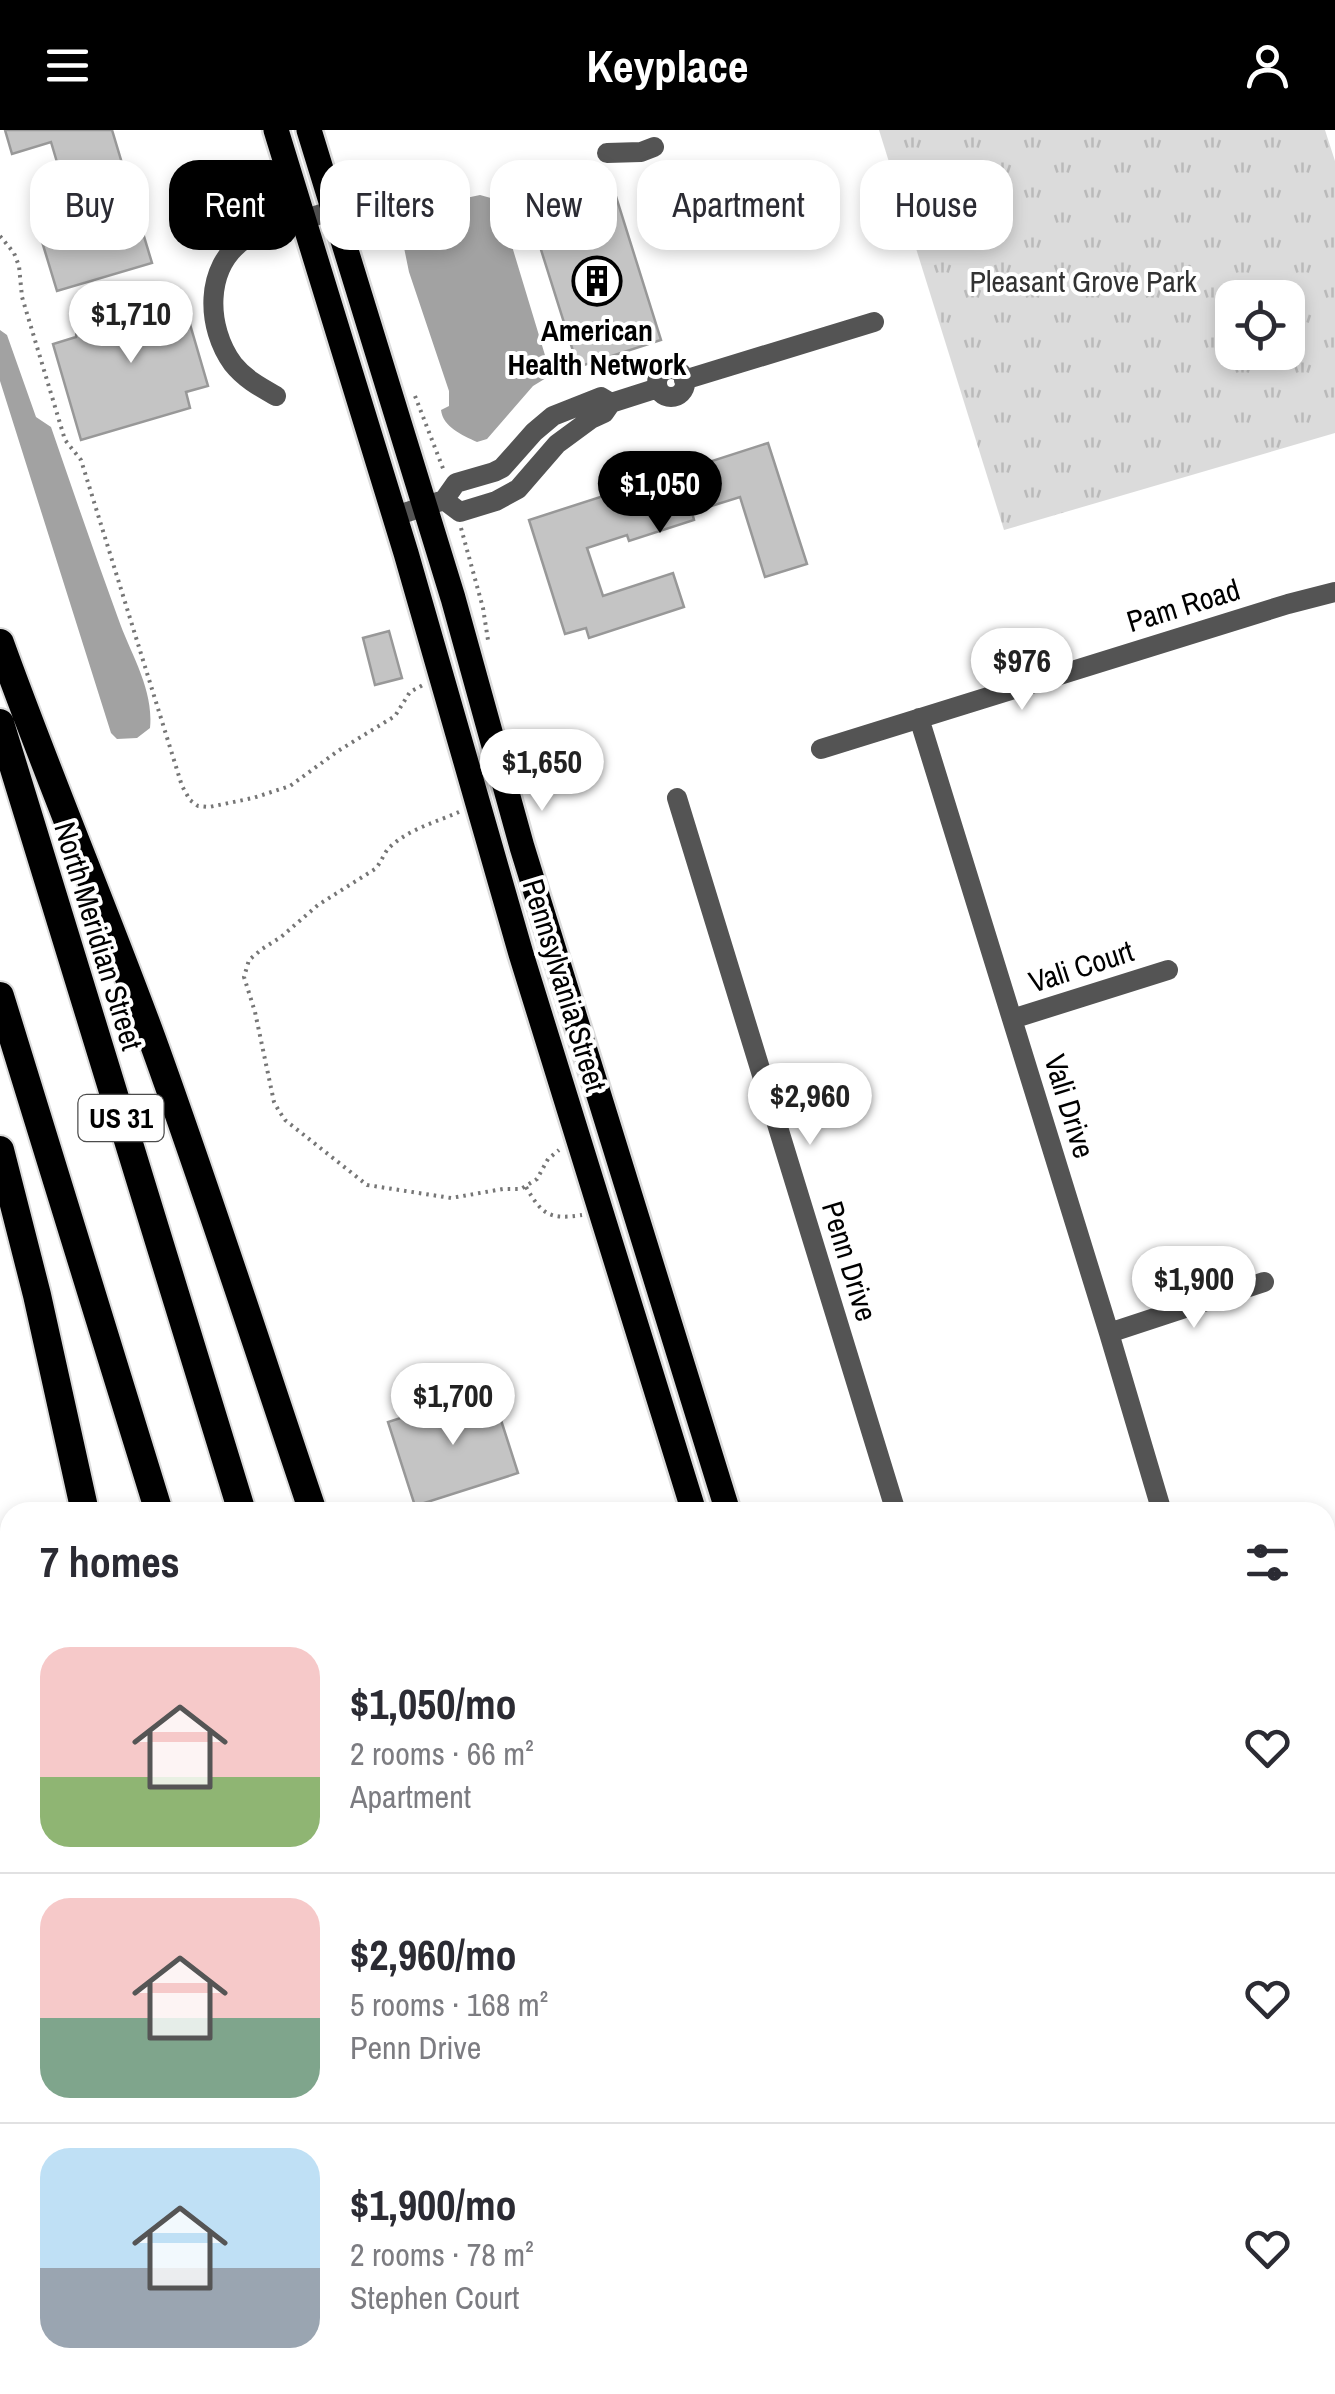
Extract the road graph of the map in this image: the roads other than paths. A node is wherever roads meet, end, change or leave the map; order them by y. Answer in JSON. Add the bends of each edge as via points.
{"nodes":[{"id":1,"x":276,"y":130,"type":"edge"},
{"id":2,"x":309,"y":130,"type":"edge"},
{"id":3,"x":654,"y":148,"type":"dead end"},
{"id":4,"x":606,"y":153,"type":"dead end"},
{"id":5,"x":320,"y":165,"type":"edge"},
{"id":6,"x":320,"y":214,"type":"edge"},
{"id":7,"x":303,"y":219,"type":"junction"},
{"id":8,"x":348,"y":250,"type":"edge"},
{"id":9,"x":874,"y":322,"type":"dead end"},
{"id":10,"x":276,"y":396,"type":"dead end"},
{"id":11,"x":434,"y":503,"type":"junction"},
{"id":12,"x":395,"y":516,"type":"junction"},
{"id":13,"x":1335,"y":592,"type":"edge"},
{"id":14,"x":0,"y":643,"type":"edge"},
{"id":15,"x":919,"y":718,"type":"junction"},
{"id":16,"x":0,"y":723,"type":"edge"},
{"id":17,"x":821,"y":749,"type":"dead end"},
{"id":18,"x":676,"y":798,"type":"dead end"},
{"id":19,"x":1168,"y":970,"type":"dead end"},
{"id":20,"x":0,"y":996,"type":"edge"},
{"id":21,"x":1012,"y":1020,"type":"junction"},
{"id":22,"x":0,"y":1150,"type":"edge"},
{"id":23,"x":1264,"y":1282,"type":"dead end"},
{"id":24,"x":1109,"y":1332,"type":"junction"},
{"id":25,"x":84,"y":1502,"type":"edge"},
{"id":26,"x":156,"y":1502,"type":"edge"},
{"id":27,"x":239,"y":1502,"type":"edge"},
{"id":28,"x":311,"y":1502,"type":"edge"},
{"id":29,"x":691,"y":1502,"type":"edge"},
{"id":30,"x":725,"y":1502,"type":"edge"},
{"id":31,"x":893,"y":1502,"type":"edge"},
{"id":32,"x":1159,"y":1502,"type":"edge"}],
"edges":[{"from":1,"to":7,"type":"main road","name":"Pennsylvania Street"},
{"from":2,"to":5,"type":"main road","name":"Pennsylvania Street"},
{"from":3,"to":4,"type":"street"},
{"from":6,"to":7,"type":"street"},
{"from":7,"to":10,"type":"street","via":[[246,238],[224,261],[213,288],[220,342],[250,382]]},
{"from":7,"to":12,"type":"main road","name":"Pennsylvania Street"},
{"from":8,"to":11,"type":"main road","name":"Pennsylvania Street"},
{"from":9,"to":11,"type":"street","via":[[684,380],[673,397],[658,388],[611,402],[601,397],[570,420],[553,416],[502,468],[456,483]]},
{"from":11,"to":12,"type":"street"},
{"from":11,"to":30,"type":"main road","name":"Pennsylvania Street","via":[[522,847]]},
{"from":12,"to":29,"type":"main road","name":"Pennsylvania Street","via":[[520,954]]},
{"from":13,"to":15,"type":"street","name":"Pam Road"},
{"from":14,"to":28,"type":"highway","via":[[153,1042]]},
{"from":15,"to":17,"type":"street","name":"Pam Road"},
{"from":15,"to":21,"type":"street","name":"Vali Drive"},
{"from":16,"to":27,"type":"highway","name":"North Meridian Street","number":"US 31"},
{"from":18,"to":31,"type":"street","name":"Penn Drive"},
{"from":19,"to":21,"type":"street","name":"Vali Court"},
{"from":20,"to":26,"type":"highway","number":"US 31"},
{"from":21,"to":24,"type":"street","name":"Vali Drive"},
{"from":22,"to":25,"type":"highway"},
{"from":23,"to":24,"type":"street"},
{"from":24,"to":32,"type":"street","name":"Vali Drive"}]}
